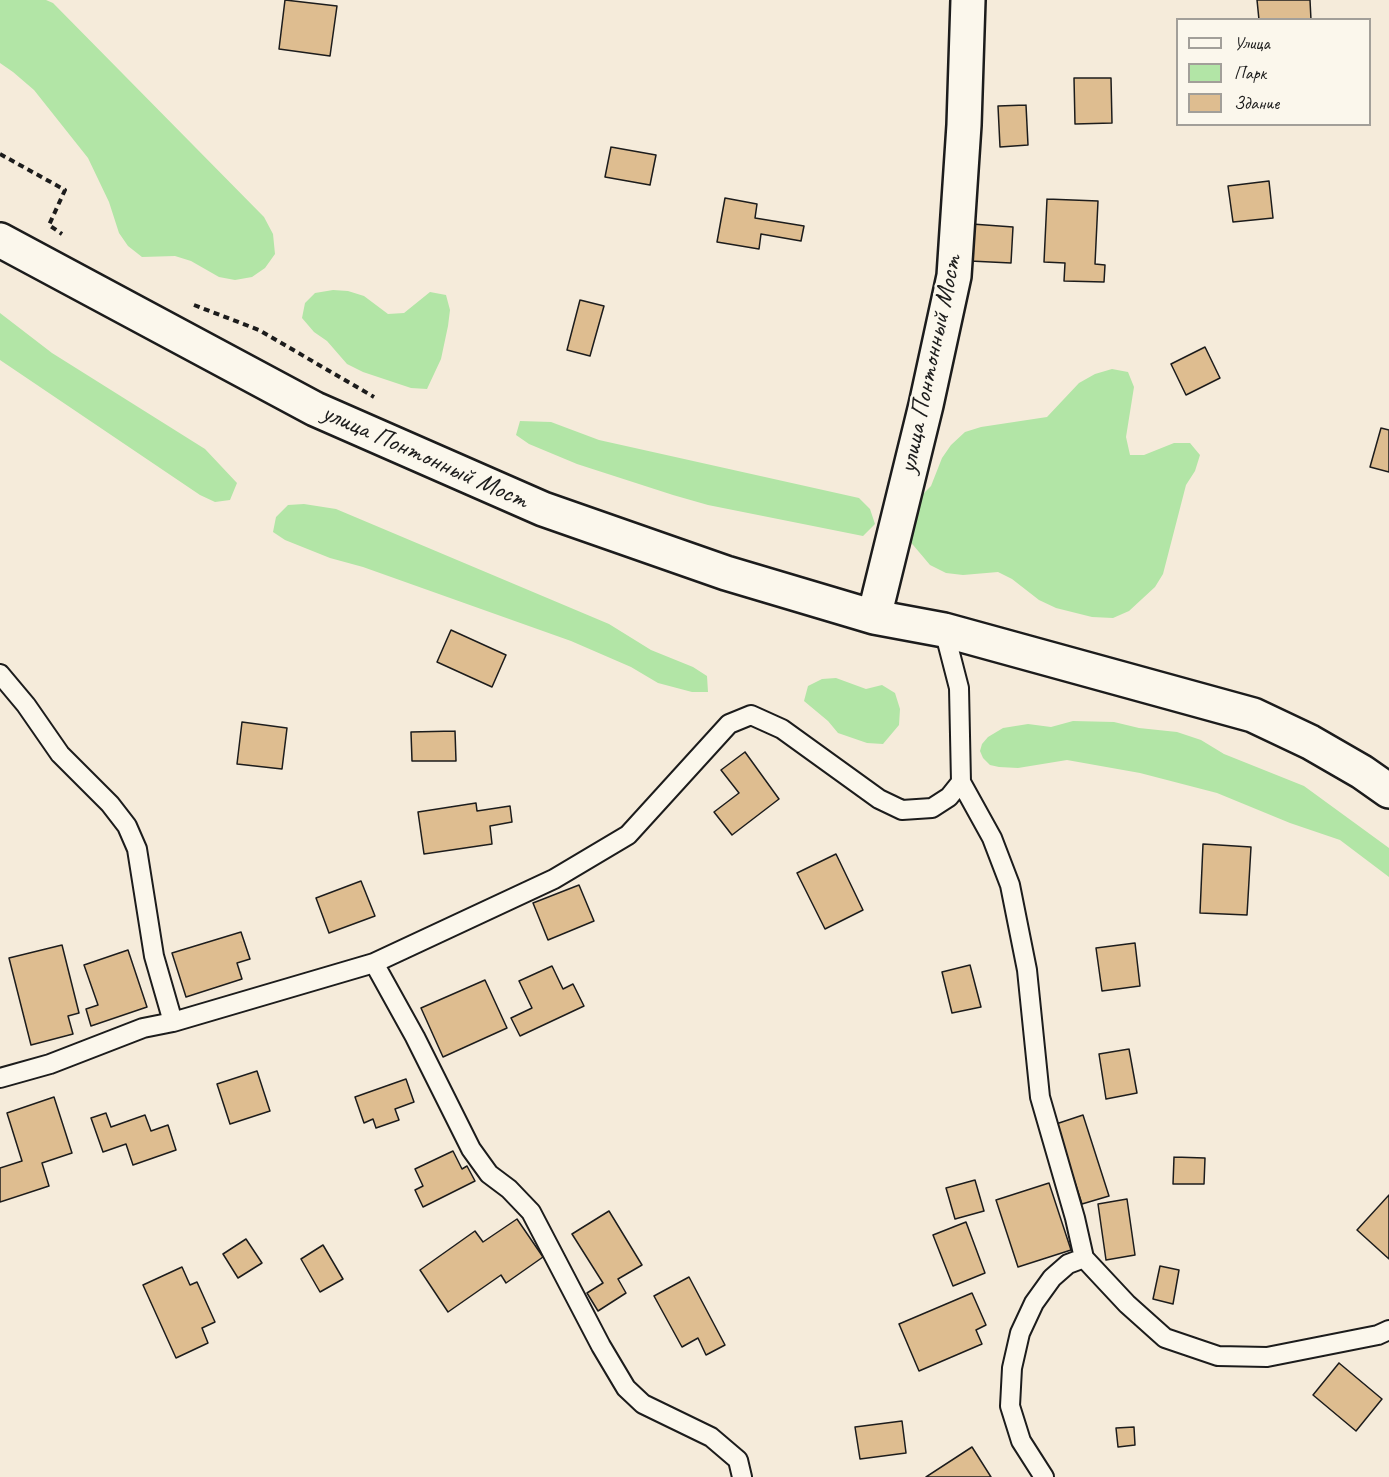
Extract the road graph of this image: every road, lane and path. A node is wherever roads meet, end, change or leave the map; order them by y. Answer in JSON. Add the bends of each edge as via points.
{"nodes":[{"id":1,"x":968,"y":0,"type":"edge"},
{"id":2,"x":0,"y":154,"type":"edge"},
{"id":3,"x":69,"y":239,"type":"dead end"},
{"id":4,"x":0,"y":240,"type":"edge"},
{"id":5,"x":193,"y":304,"type":"dead end"},
{"id":6,"x":380,"y":400,"type":"dead end"},
{"id":7,"x":874,"y":617,"type":"junction"},
{"id":8,"x":944,"y":630,"type":"junction"},
{"id":9,"x":0,"y":674,"type":"edge"},
{"id":10,"x":961,"y":782,"type":"junction"},
{"id":11,"x":1389,"y":791,"type":"edge"},
{"id":12,"x":374,"y":963,"type":"junction"},
{"id":13,"x":173,"y":1022,"type":"junction"},
{"id":14,"x":0,"y":1078,"type":"edge"},
{"id":15,"x":1083,"y":1258,"type":"junction"},
{"id":16,"x":1389,"y":1330,"type":"edge"},
{"id":17,"x":742,"y":1477,"type":"edge"},
{"id":18,"x":1044,"y":1477,"type":"edge"}],
"edges":[{"from":1,"to":7,"type":"street","name":"улица Понтонный Мост","via":[[954,276]]},
{"from":2,"to":3,"type":"path","via":[[65,190],[49,225]]},
{"from":4,"to":7,"type":"street","name":"улица Понтонный Мост","via":[[315,409],[428,460],[543,509],[726,573]]},
{"from":5,"to":6,"type":"path","via":[[259,330]]},
{"from":7,"to":8,"type":"street","name":"улица Понтонный Мост"},
{"from":8,"to":10,"type":"lane","via":[[959,688]]},
{"from":8,"to":11,"type":"street","name":"улица Понтонный Мост","via":[[1253,715],[1310,742]]},
{"from":9,"to":13,"type":"lane","via":[[60,754],[127,826],[137,849],[154,956]]},
{"from":10,"to":12,"type":"lane","via":[[932,808],[902,810],[879,799],[782,729],[752,715],[729,724],[628,835],[554,879]]},
{"from":10,"to":15,"type":"lane","via":[[992,838],[1010,885],[1027,970],[1040,1097]]},
{"from":12,"to":13,"type":"lane"},
{"from":12,"to":17,"type":"lane","via":[[471,1149],[489,1174],[531,1212],[626,1388],[643,1404],[711,1437],[738,1460]]},
{"from":13,"to":14,"type":"lane","via":[[143,1028],[50,1064]]},
{"from":15,"to":16,"type":"lane","via":[[1165,1338],[1218,1356],[1267,1357]]},
{"from":15,"to":18,"type":"lane","via":[[1068,1264],[1052,1278],[1035,1303],[1020,1334],[1012,1368],[1010,1406],[1021,1442]]}]}
